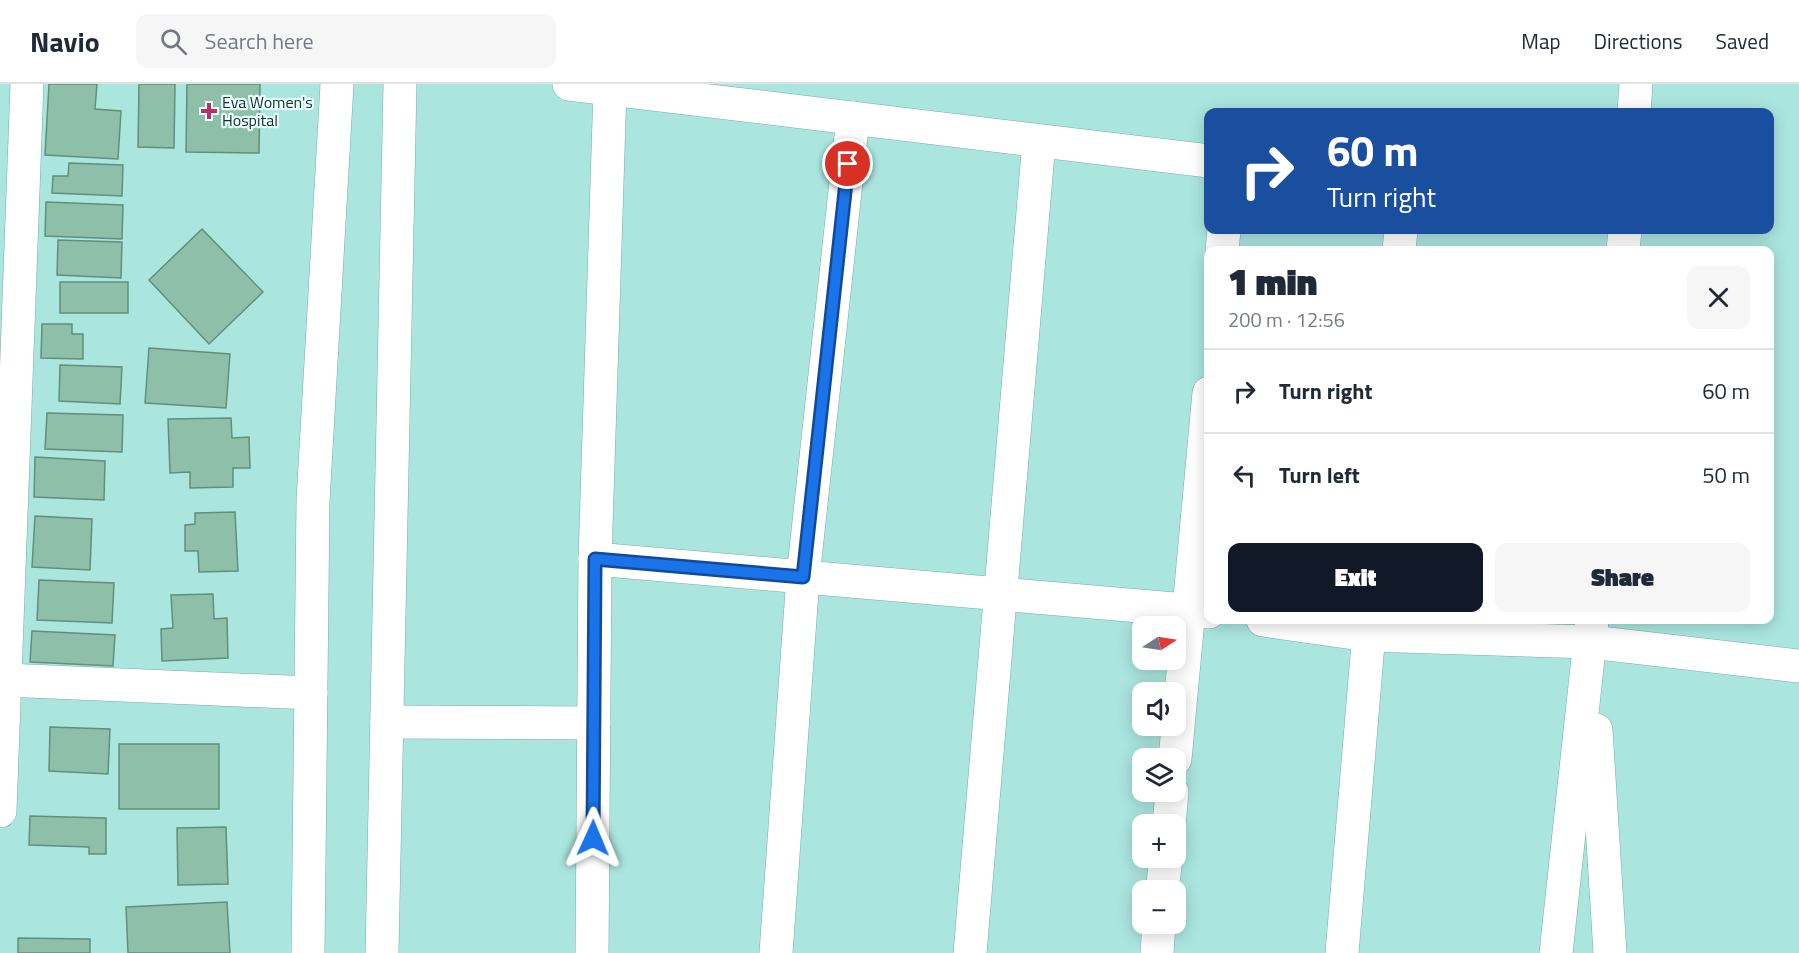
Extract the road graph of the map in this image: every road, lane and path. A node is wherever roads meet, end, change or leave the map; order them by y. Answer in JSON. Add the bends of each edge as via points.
{"nodes":[{"id":1,"x":27,"y":84,"type":"edge"},
{"id":2,"x":337,"y":84,"type":"edge"},
{"id":3,"x":400,"y":84,"type":"edge"},
{"id":4,"x":569,"y":84,"type":"edge"},
{"id":5,"x":1636,"y":84,"type":"edge"},
{"id":6,"x":610,"y":89,"type":"junction"},
{"id":7,"x":773,"y":96,"type":"edge"},
{"id":8,"x":1634,"y":108,"type":"edge"},
{"id":9,"x":853,"y":118,"type":"junction"},
{"id":10,"x":1039,"y":141,"type":"junction"},
{"id":11,"x":1204,"y":160,"type":"edge"},
{"id":12,"x":12,"y":165,"type":"edge"},
{"id":13,"x":7,"y":425,"type":"edge"},
{"id":14,"x":1204,"y":502,"type":"edge"},
{"id":15,"x":595,"y":559,"type":"junction"},
{"id":16,"x":803,"y":577,"type":"junction"},
{"id":17,"x":1001,"y":593,"type":"junction"},
{"id":18,"x":1199,"y":610,"type":"edge"},
{"id":19,"x":1324,"y":624,"type":"edge"},
{"id":20,"x":1369,"y":627,"type":"edge"},
{"id":21,"x":1592,"y":631,"type":"edge"},
{"id":22,"x":1799,"y":666,"type":"edge"},
{"id":23,"x":5,"y":680,"type":"junction"},
{"id":24,"x":311,"y":693,"type":"junction"},
{"id":25,"x":387,"y":722,"type":"junction"},
{"id":26,"x":594,"y":723,"type":"junction"},
{"id":27,"x":1177,"y":748,"type":"edge"},
{"id":28,"x":0,"y":811,"type":"edge"},
{"id":29,"x":1158,"y":934,"type":"edge"},
{"id":30,"x":308,"y":953,"type":"edge"},
{"id":31,"x":382,"y":953,"type":"edge"},
{"id":32,"x":592,"y":953,"type":"edge"},
{"id":33,"x":776,"y":953,"type":"edge"},
{"id":34,"x":970,"y":953,"type":"edge"},
{"id":35,"x":1156,"y":953,"type":"edge"},
{"id":36,"x":1342,"y":953,"type":"edge"},
{"id":37,"x":1556,"y":953,"type":"edge"},
{"id":38,"x":1610,"y":953,"type":"edge"}],
"edges":[{"from":1,"to":12,"type":"street"},
{"from":2,"to":24,"type":"street","via":[[313,501]]},
{"from":3,"to":25,"type":"street"},
{"from":4,"to":6,"type":"street"},
{"from":5,"to":8,"type":"street"},
{"from":6,"to":7,"type":"street"},
{"from":6,"to":15,"type":"street"},
{"from":7,"to":9,"type":"street"},
{"from":9,"to":10,"type":"street"},
{"from":9,"to":16,"type":"street"},
{"from":10,"to":11,"type":"street"},
{"from":10,"to":17,"type":"street"},
{"from":12,"to":13,"type":"street"},
{"from":13,"to":23,"type":"street"},
{"from":14,"to":18,"type":"street"},
{"from":15,"to":16,"type":"street"},
{"from":15,"to":26,"type":"street"},
{"from":16,"to":17,"type":"street"},
{"from":16,"to":33,"type":"street"},
{"from":17,"to":18,"type":"street"},
{"from":17,"to":34,"type":"street"},
{"from":18,"to":27,"type":"street"},
{"from":19,"to":20,"type":"street"},
{"from":20,"to":21,"type":"street"},
{"from":20,"to":36,"type":"street"},
{"from":21,"to":22,"type":"street"},
{"from":21,"to":37,"type":"street"},
{"from":21,"to":38,"type":"street"},
{"from":23,"to":24,"type":"street"},
{"from":23,"to":28,"type":"street"},
{"from":24,"to":30,"type":"street"},
{"from":25,"to":26,"type":"street"},
{"from":25,"to":31,"type":"street"},
{"from":26,"to":32,"type":"street"},
{"from":29,"to":35,"type":"street"}]}
